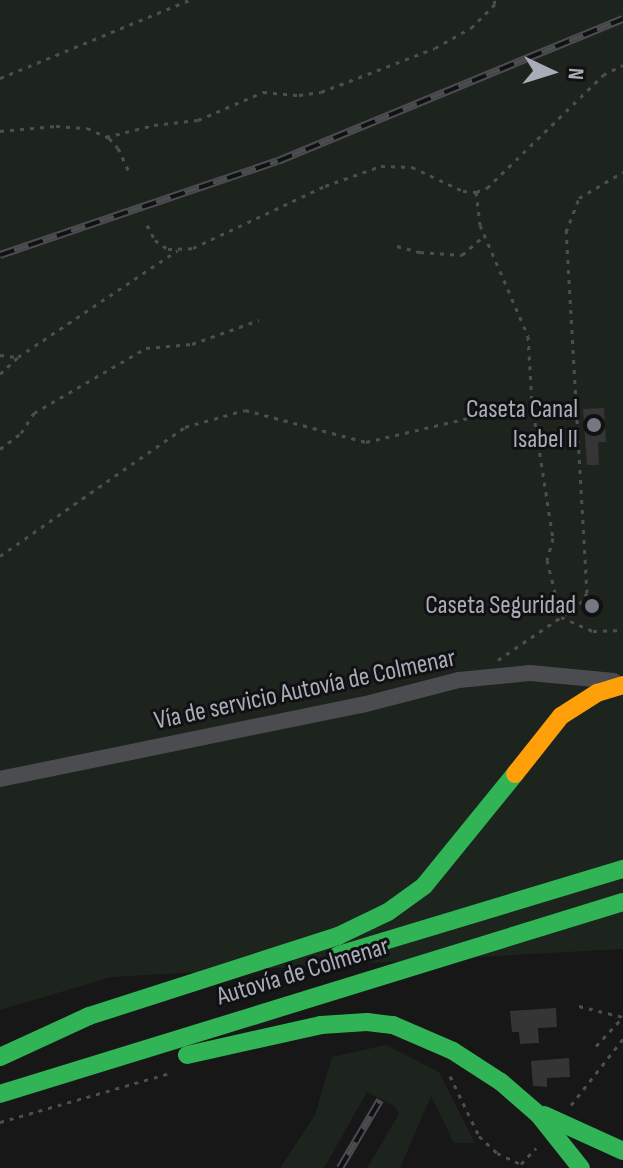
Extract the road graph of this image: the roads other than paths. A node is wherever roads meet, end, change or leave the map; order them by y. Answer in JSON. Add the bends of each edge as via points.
{"nodes":[{"id":1,"x":623,"y":684,"type":"edge"},
{"id":2,"x":0,"y":779,"type":"edge"},
{"id":3,"x":623,"y":869,"type":"edge"},
{"id":4,"x":623,"y":902,"type":"edge"},
{"id":5,"x":0,"y":1058,"type":"edge"},
{"id":6,"x":0,"y":1094,"type":"edge"},
{"id":7,"x":0,"y":1105,"type":"edge"},
{"id":8,"x":568,"y":1138,"type":"junction"},
{"id":9,"x":623,"y":1151,"type":"edge"},
{"id":10,"x":581,"y":1168,"type":"edge"}],
"edges":[{"from":1,"to":2,"type":"street","name":"Vía de servicio Autovía de Colmenar","via":[[530,673],[459,680]]},
{"from":1,"to":5,"type":"highway","via":[[561,716],[440,868],[388,912],[338,936],[89,1016]]},
{"from":3,"to":5,"type":"highway","name":"Autovía de Colmenar"},
{"from":4,"to":6,"type":"highway","name":"Autovía de Colmenar"},
{"from":7,"to":8,"type":"highway","via":[[282,1032],[367,1022],[410,1031],[453,1051],[501,1082]]},
{"from":8,"to":9,"type":"highway"},
{"from":8,"to":10,"type":"highway"}]}
